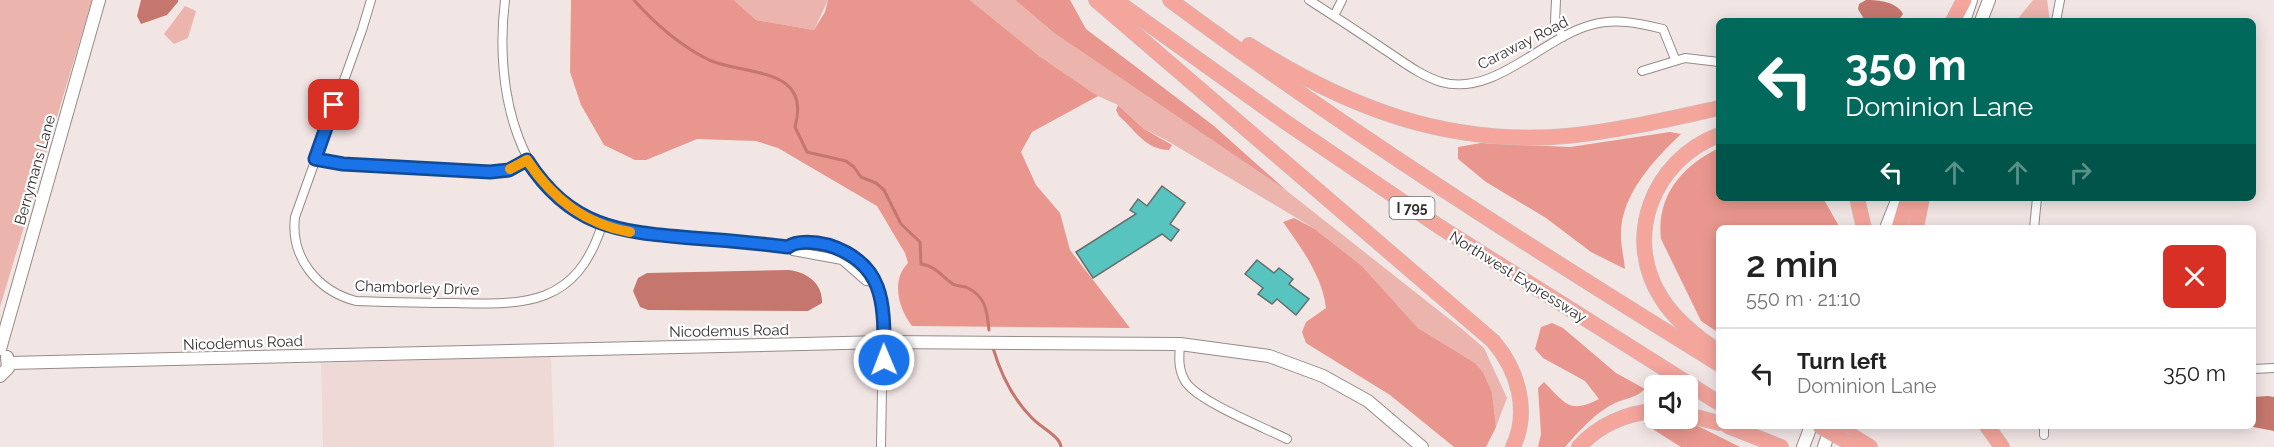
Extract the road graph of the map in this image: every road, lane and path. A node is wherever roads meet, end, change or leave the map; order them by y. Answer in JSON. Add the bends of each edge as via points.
{"nodes":[{"id":1,"x":99,"y":0,"type":"edge"},
{"id":2,"x":371,"y":0,"type":"edge"},
{"id":3,"x":505,"y":0,"type":"edge"},
{"id":4,"x":1096,"y":0,"type":"edge"},
{"id":5,"x":1115,"y":0,"type":"edge"},
{"id":6,"x":1170,"y":0,"type":"edge"},
{"id":7,"x":1180,"y":0,"type":"edge"},
{"id":8,"x":1309,"y":0,"type":"edge"},
{"id":9,"x":1342,"y":0,"type":"edge"},
{"id":10,"x":1556,"y":0,"type":"edge"},
{"id":11,"x":1965,"y":0,"type":"edge"},
{"id":12,"x":1971,"y":0,"type":"edge"},
{"id":13,"x":1989,"y":0,"type":"edge"},
{"id":14,"x":2060,"y":0,"type":"edge"},
{"id":15,"x":1334,"y":16,"type":"junction"},
{"id":16,"x":1955,"y":18,"type":"edge"},
{"id":17,"x":1965,"y":18,"type":"edge"},
{"id":18,"x":1982,"y":18,"type":"edge"},
{"id":19,"x":2057,"y":18,"type":"edge"},
{"id":20,"x":1563,"y":37,"type":"junction"},
{"id":21,"x":1675,"y":59,"type":"junction"},
{"id":22,"x":1716,"y":62,"type":"edge"},
{"id":23,"x":1642,"y":71,"type":"dead end"},
{"id":24,"x":1716,"y":109,"type":"edge"},
{"id":25,"x":1716,"y":136,"type":"edge"},
{"id":26,"x":315,"y":159,"type":"junction"},
{"id":27,"x":527,"y":160,"type":"junction"},
{"id":28,"x":1858,"y":201,"type":"edge"},
{"id":29,"x":1897,"y":201,"type":"edge"},
{"id":30,"x":1907,"y":201,"type":"edge"},
{"id":31,"x":1912,"y":201,"type":"edge"},
{"id":32,"x":1921,"y":201,"type":"edge"},
{"id":33,"x":2037,"y":201,"type":"edge"},
{"id":34,"x":602,"y":225,"type":"junction"},
{"id":35,"x":1863,"y":225,"type":"edge"},
{"id":36,"x":1887,"y":225,"type":"edge"},
{"id":37,"x":1901,"y":225,"type":"edge"},
{"id":38,"x":1901,"y":225,"type":"edge"},
{"id":39,"x":1917,"y":225,"type":"edge"},
{"id":40,"x":2034,"y":225,"type":"edge"},
{"id":41,"x":884,"y":342,"type":"junction"},
{"id":42,"x":1180,"y":344,"type":"junction"},
{"id":43,"x":1716,"y":350,"type":"edge"},
{"id":44,"x":0,"y":351,"type":"edge"},
{"id":45,"x":1716,"y":362,"type":"edge"},
{"id":46,"x":9,"y":363,"type":"junction"},
{"id":47,"x":2274,"y":368,"type":"edge"},
{"id":48,"x":2256,"y":369,"type":"edge"},
{"id":49,"x":0,"y":376,"type":"edge"},
{"id":50,"x":1716,"y":401,"type":"edge"},
{"id":51,"x":1644,"y":413,"type":"edge"},
{"id":52,"x":1698,"y":418,"type":"edge"},
{"id":53,"x":1716,"y":422,"type":"edge"},
{"id":54,"x":1737,"y":429,"type":"edge"},
{"id":55,"x":1760,"y":429,"type":"edge"},
{"id":56,"x":1810,"y":429,"type":"edge"},
{"id":57,"x":1826,"y":429,"type":"edge"},
{"id":58,"x":1832,"y":429,"type":"edge"},
{"id":59,"x":1837,"y":429,"type":"edge"},
{"id":60,"x":1989,"y":429,"type":"edge"},
{"id":61,"x":1287,"y":439,"type":"dead end"},
{"id":62,"x":1852,"y":441,"type":"edge"},
{"id":63,"x":1782,"y":445,"type":"edge"},
{"id":64,"x":881,"y":447,"type":"edge"},
{"id":65,"x":1422,"y":447,"type":"edge"},
{"id":66,"x":1513,"y":447,"type":"edge"},
{"id":67,"x":1579,"y":447,"type":"edge"},
{"id":68,"x":1803,"y":447,"type":"edge"},
{"id":69,"x":1824,"y":447,"type":"edge"},
{"id":70,"x":1870,"y":447,"type":"edge"},
{"id":71,"x":2002,"y":447,"type":"edge"}],
"edges":[{"from":1,"to":44,"type":"street","name":"Berrymans Lane"},
{"from":2,"to":26,"type":"street","name":"Chamborley Drive"},
{"from":3,"to":27,"type":"street","via":[[503,29],[509,104]]},
{"from":4,"to":66,"type":"highway","via":[[1494,341],[1518,384],[1520,419]]},
{"from":5,"to":50,"type":"highway","name":"Northwest Expressway","number":"I 795","via":[[1440,227]]},
{"from":6,"to":45,"type":"highway","name":"Northwest Expressway","number":"I 795","via":[[1389,153],[1610,298]]},
{"from":7,"to":24,"type":"highway","via":[[1319,87],[1385,115],[1430,127],[1502,137],[1567,136]]},
{"from":8,"to":15,"type":"street","name":"Caraway Road"},
{"from":9,"to":15,"type":"street"},
{"from":10,"to":20,"type":"street","via":[[1555,22]]},
{"from":11,"to":16,"type":"highway"},
{"from":12,"to":17,"type":"street"},
{"from":13,"to":18,"type":"street"},
{"from":14,"to":19,"type":"street"},
{"from":15,"to":20,"type":"street","name":"Caraway Road","via":[[1427,76],[1455,84],[1491,77]]},
{"from":20,"to":21,"type":"street","name":"Caraway Road","via":[[1605,22],[1622,21],[1663,29]]},
{"from":21,"to":22,"type":"street"},
{"from":21,"to":23,"type":"street"},
{"from":25,"to":43,"type":"highway","via":[[1692,148],[1667,172],[1652,199],[1643,237],[1648,270],[1662,300]]},
{"from":26,"to":27,"type":"street","via":[[490,172],[509,170]]},
{"from":26,"to":34,"type":"street","name":"Chamborley Drive","via":[[297,204],[295,238],[314,277],[333,293],[356,301],[505,305],[534,301],[559,290],[582,269]]},
{"from":27,"to":34,"type":"street","via":[[559,199]]},
{"from":28,"to":35,"type":"highway"},
{"from":29,"to":36,"type":"street"},
{"from":30,"to":37,"type":"highway"},
{"from":31,"to":38,"type":"street"},
{"from":32,"to":39,"type":"highway"},
{"from":33,"to":40,"type":"street"},
{"from":34,"to":41,"type":"street","via":[[646,235],[788,247],[794,242],[823,244],[848,252],[873,274],[882,310]]},
{"from":41,"to":42,"type":"street","name":"Nicodemus Road"},
{"from":41,"to":46,"type":"street","name":"Nicodemus Road"},
{"from":41,"to":64,"type":"street"},
{"from":42,"to":61,"type":"street","via":[[1180,369],[1189,387]]},
{"from":42,"to":65,"type":"street","name":"Nicodemus Road","via":[[1269,356],[1323,375],[1368,401]]},
{"from":44,"to":46,"type":"street"},
{"from":46,"to":49,"type":"street"},
{"from":47,"to":48,"type":"street"},
{"from":51,"to":67,"type":"highway","via":[[1620,419],[1594,432]]},
{"from":52,"to":53,"type":"highway"},
{"from":54,"to":63,"type":"highway"},
{"from":55,"to":63,"type":"highway"},
{"from":56,"to":68,"type":"street"},
{"from":57,"to":62,"type":"highway","bridge":true},
{"from":58,"to":69,"type":"street"},
{"from":59,"to":62,"type":"highway"},
{"from":60,"to":71,"type":"highway"},
{"from":62,"to":70,"type":"highway"}]}
